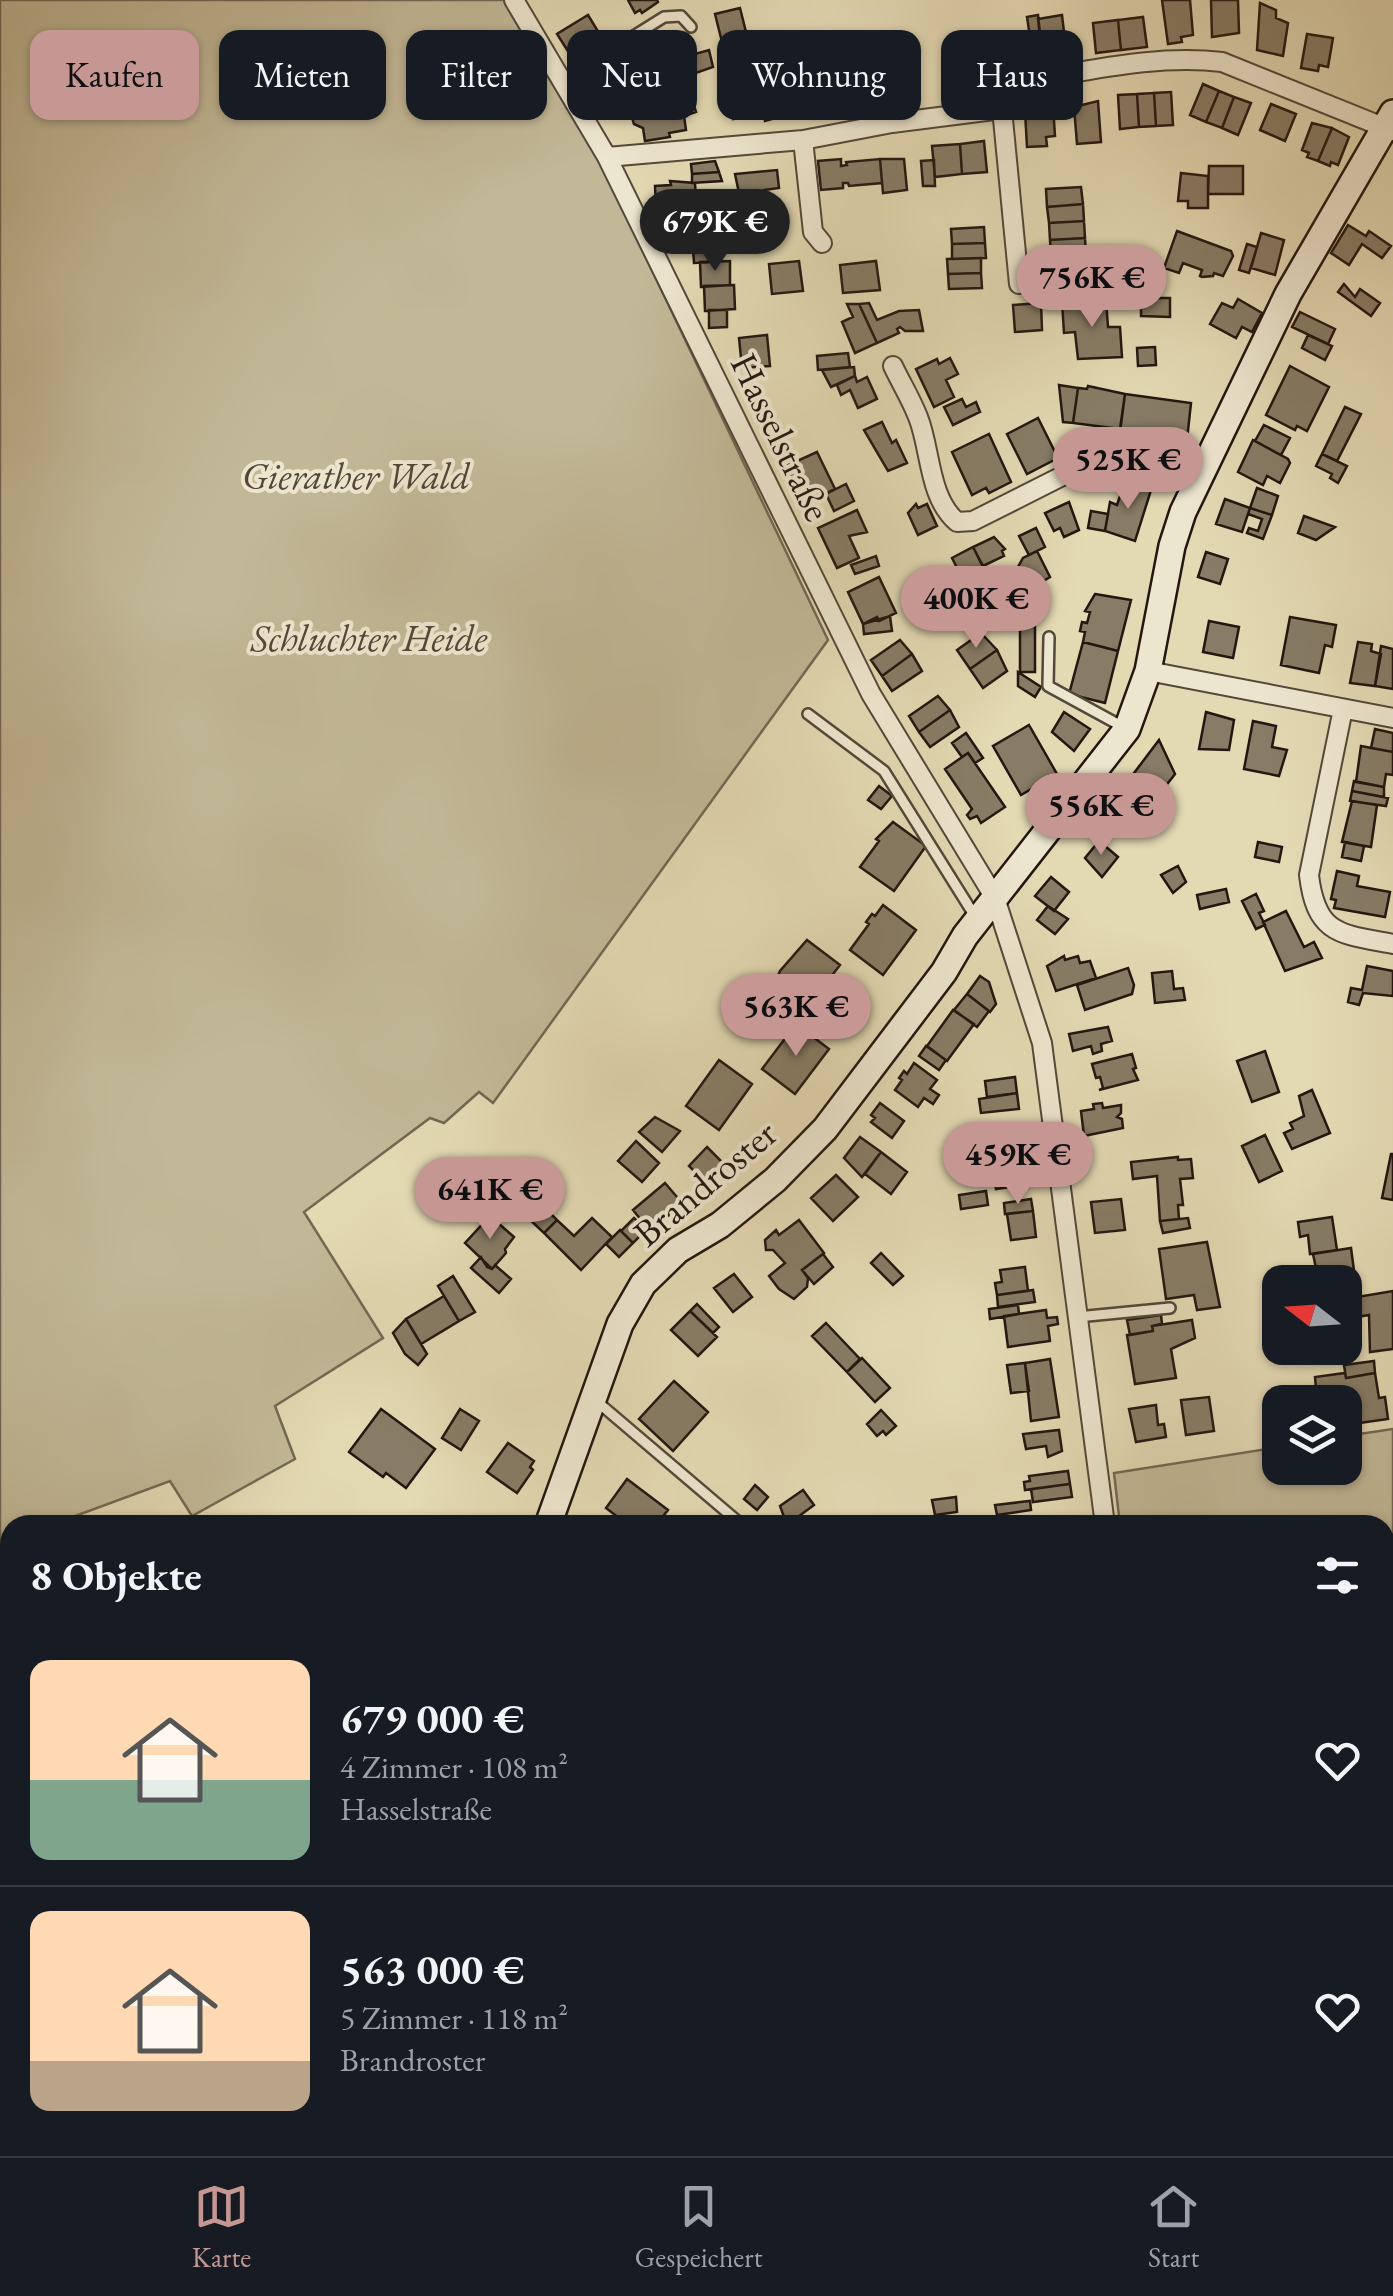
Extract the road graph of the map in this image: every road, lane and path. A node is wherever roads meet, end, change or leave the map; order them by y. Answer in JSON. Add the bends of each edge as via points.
{"nodes":[{"id":1,"x":514,"y":0,"type":"edge"},
{"id":2,"x":691,"y":27,"type":"dead end"},
{"id":3,"x":1083,"y":74,"type":"edge"},
{"id":4,"x":562,"y":81,"type":"junction"},
{"id":5,"x":941,"y":117,"type":"edge"},
{"id":6,"x":1003,"y":120,"type":"edge"},
{"id":7,"x":1390,"y":124,"type":"edge"},
{"id":8,"x":803,"y":140,"type":"junction"},
{"id":9,"x":607,"y":157,"type":"junction"},
{"id":10,"x":822,"y":243,"type":"dead end"},
{"id":11,"x":1019,"y":284,"type":"dead end"},
{"id":12,"x":893,"y":366,"type":"dead end"},
{"id":13,"x":1199,"y":476,"type":"junction"},
{"id":14,"x":1049,"y":637,"type":"dead end"},
{"id":15,"x":1148,"y":671,"type":"junction"},
{"id":16,"x":1344,"y":709,"type":"junction"},
{"id":17,"x":808,"y":714,"type":"dead end"},
{"id":18,"x":1393,"y":718,"type":"edge"},
{"id":19,"x":1126,"y":729,"type":"junction"},
{"id":20,"x":996,"y":898,"type":"junction"},
{"id":21,"x":977,"y":920,"type":"junction"},
{"id":22,"x":1393,"y":944,"type":"edge"},
{"id":23,"x":1170,"y":1308,"type":"dead end"},
{"id":24,"x":1077,"y":1317,"type":"junction"},
{"id":25,"x":592,"y":1398,"type":"junction"},
{"id":26,"x":551,"y":1515,"type":"edge"},
{"id":27,"x":730,"y":1515,"type":"edge"},
{"id":28,"x":1104,"y":1515,"type":"edge"}],
"edges":[{"from":1,"to":4,"type":"street","name":"Hasselstraße"},
{"from":2,"to":4,"type":"lane","via":[[681,16],[664,17]]},
{"from":3,"to":7,"type":"street","via":[[1196,59],[1222,62]]},
{"from":4,"to":9,"type":"street","name":"Hasselstraße"},
{"from":5,"to":8,"type":"street"},
{"from":6,"to":11,"type":"street"},
{"from":7,"to":13,"type":"street","name":"Brandroster","via":[[1288,294]]},
{"from":8,"to":9,"type":"street"},
{"from":8,"to":10,"type":"street","via":[[813,232]]},
{"from":9,"to":20,"type":"street","name":"Hasselstraße","via":[[870,694]]},
{"from":12,"to":13,"type":"street","via":[[957,522],[973,521],[1096,459],[1153,461]]},
{"from":13,"to":15,"type":"street","name":"Brandroster","via":[[1172,546]]},
{"from":14,"to":19,"type":"lane","via":[[1048,686]]},
{"from":15,"to":16,"type":"street"},
{"from":15,"to":19,"type":"street","name":"Brandroster"},
{"from":16,"to":18,"type":"street"},
{"from":16,"to":22,"type":"street","via":[[1309,875],[1312,901],[1332,930]]},
{"from":17,"to":21,"type":"lane","via":[[884,771]]},
{"from":19,"to":20,"type":"street","name":"Brandroster"},
{"from":20,"to":21,"type":"street","name":"Brandroster"},
{"from":20,"to":24,"type":"street","name":"Hasselstraße","via":[[1042,1044]]},
{"from":21,"to":25,"type":"street","name":"Brandroster","via":[[825,1129],[774,1180],[643,1284]]},
{"from":23,"to":24,"type":"lane"},
{"from":24,"to":28,"type":"street","name":"Hasselstraße"},
{"from":25,"to":26,"type":"street","name":"Brandroster"},
{"from":25,"to":27,"type":"lane"}]}
